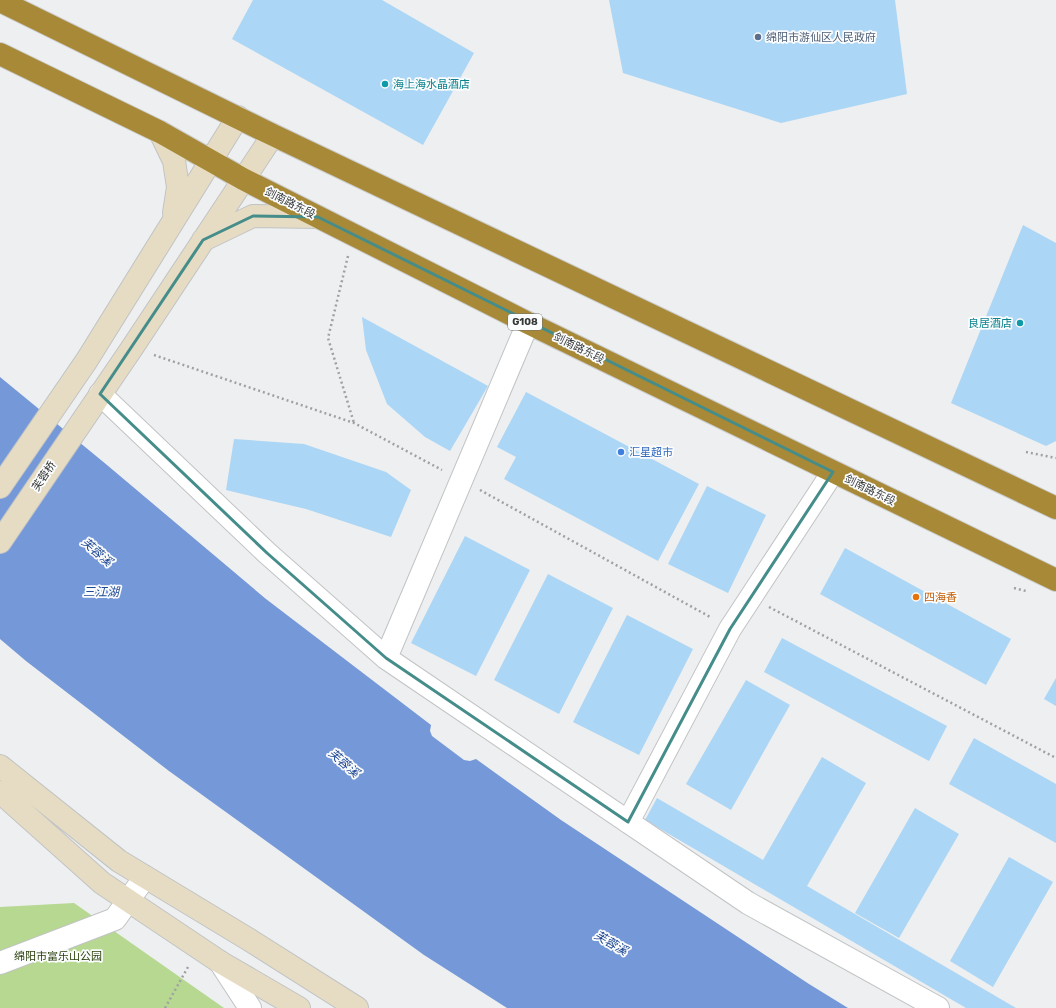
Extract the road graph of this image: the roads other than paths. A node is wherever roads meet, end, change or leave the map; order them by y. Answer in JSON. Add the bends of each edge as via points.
{"nodes":[{"id":1,"x":0,"y":1,"type":"edge"},
{"id":2,"x":0,"y":54,"type":"edge"},
{"id":3,"x":238,"y":116,"type":"junction"},
{"id":4,"x":160,"y":132,"type":"junction"},
{"id":5,"x":273,"y":134,"type":"junction"},
{"id":6,"x":210,"y":160,"type":"junction"},
{"id":7,"x":243,"y":179,"type":"junction"},
{"id":8,"x":318,"y":217,"type":"junction"},
{"id":9,"x":174,"y":220,"type":"junction"},
{"id":10,"x":203,"y":240,"type":"junction"},
{"id":11,"x":528,"y":323,"type":"junction"},
{"id":12,"x":94,"y":402,"type":"junction"},
{"id":13,"x":833,"y":472,"type":"junction"},
{"id":14,"x":0,"y":487,"type":"edge"},
{"id":15,"x":1056,"y":508,"type":"edge"},
{"id":16,"x":0,"y":542,"type":"edge"},
{"id":17,"x":1056,"y":580,"type":"edge"},
{"id":18,"x":386,"y":658,"type":"junction"},
{"id":19,"x":0,"y":766,"type":"edge"},
{"id":20,"x":0,"y":792,"type":"edge"},
{"id":21,"x":628,"y":822,"type":"junction"},
{"id":22,"x":145,"y":877,"type":"junction"},
{"id":23,"x":128,"y":900,"type":"junction"},
{"id":24,"x":220,"y":962,"type":"junction"},
{"id":25,"x":0,"y":963,"type":"edge"},
{"id":26,"x":250,"y":1008,"type":"edge"},
{"id":27,"x":299,"y":1008,"type":"edge"},
{"id":28,"x":357,"y":1008,"type":"edge"},
{"id":29,"x":938,"y":1008,"type":"edge"}],
"edges":[{"from":1,"to":3,"type":"highway"},
{"from":2,"to":4,"type":"highway","name":"剑南路东段","number":"G108"},
{"from":3,"to":5,"type":"highway"},
{"from":3,"to":6,"type":"main road"},
{"from":4,"to":6,"type":"highway","name":"剑南路东段","number":"G108"},
{"from":4,"to":9,"type":"main road","via":[[174,161],[178,187]]},
{"from":5,"to":7,"type":"main road","name":"芙蓉桥"},
{"from":5,"to":15,"type":"highway"},
{"from":6,"to":7,"type":"highway","name":"剑南路东段","number":"G108"},
{"from":6,"to":9,"type":"main road"},
{"from":7,"to":8,"type":"highway","name":"剑南路东段","number":"G108"},
{"from":7,"to":10,"type":"main road","name":"芙蓉桥"},
{"from":8,"to":10,"type":"main road","via":[[253,216]]},
{"from":8,"to":11,"type":"highway","name":"剑南路东段","number":"G108"},
{"from":9,"to":14,"type":"main road","via":[[87,360]]},
{"from":10,"to":12,"type":"main road","name":"芙蓉桥"},
{"from":11,"to":13,"type":"highway","name":"剑南路东段","number":"G108"},
{"from":11,"to":18,"type":"street"},
{"from":12,"to":16,"type":"main road","name":"芙蓉桥"},
{"from":12,"to":18,"type":"street"},
{"from":13,"to":17,"type":"highway","name":"剑南路东段","number":"G108"},
{"from":13,"to":21,"type":"street","via":[[730,629]]},
{"from":18,"to":21,"type":"street"},
{"from":19,"to":22,"type":"main road","via":[[120,861]]},
{"from":20,"to":23,"type":"main road","via":[[102,883]]},
{"from":21,"to":29,"type":"street","via":[[748,903]]},
{"from":22,"to":23,"type":"street"},
{"from":22,"to":28,"type":"main road"},
{"from":23,"to":24,"type":"main road"},
{"from":23,"to":25,"type":"street","via":[[115,919]]},
{"from":24,"to":26,"type":"street"},
{"from":24,"to":27,"type":"main road"}]}
